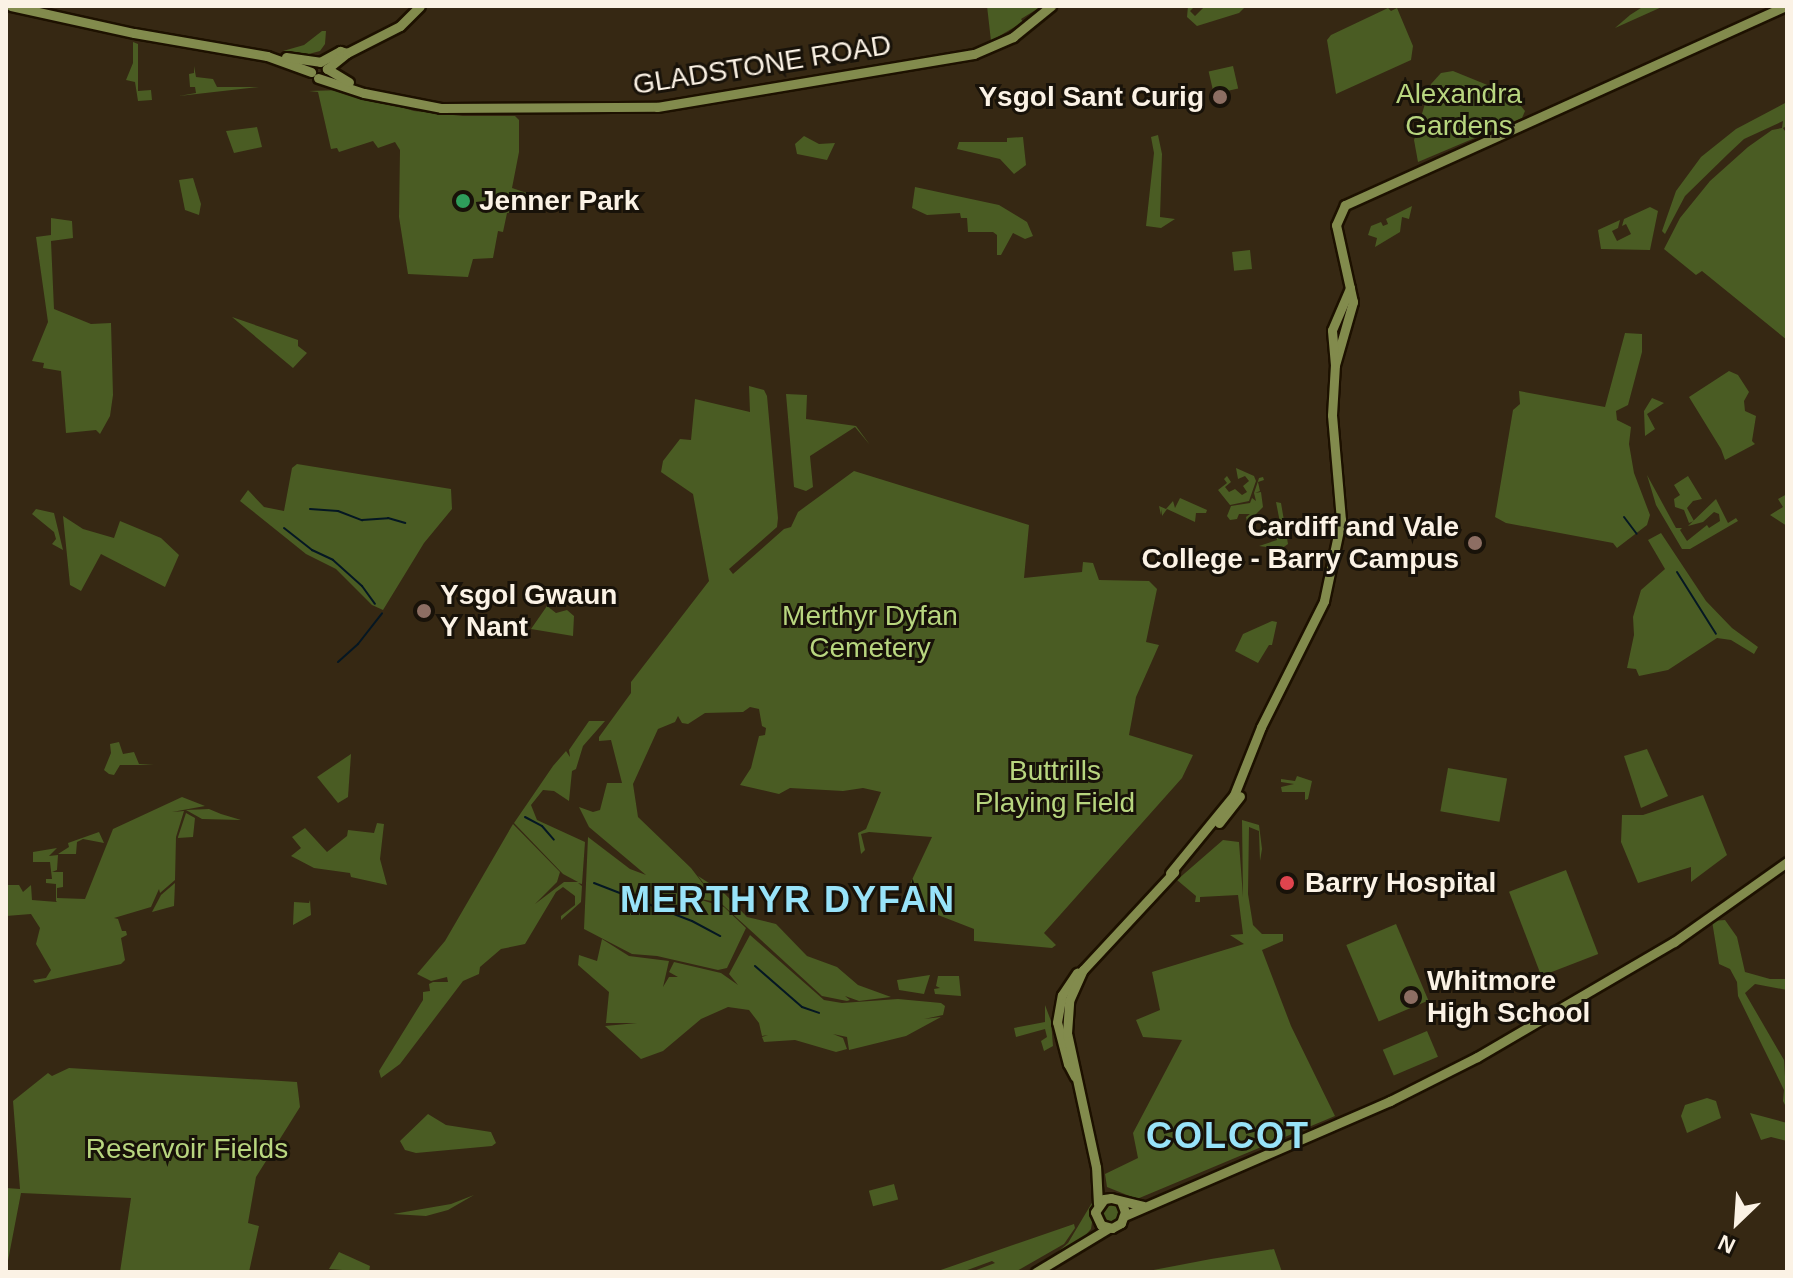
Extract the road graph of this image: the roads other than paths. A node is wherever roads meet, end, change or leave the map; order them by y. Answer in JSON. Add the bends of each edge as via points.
{"nodes":[{"id":1,"x":11,"y":6,"type":"edge"},
{"id":2,"x":420,"y":6,"type":"edge"},
{"id":3,"x":1051,"y":6,"type":"edge"},
{"id":4,"x":1785,"y":6,"type":"edge"},
{"id":5,"x":267,"y":56,"type":"junction"},
{"id":6,"x":323,"y":66,"type":"junction"},
{"id":7,"x":315,"y":75,"type":"junction"},
{"id":8,"x":370,"y":92,"type":"junction"},
{"id":9,"x":1350,"y":288,"type":"junction"},
{"id":10,"x":1337,"y":323,"type":"junction"},
{"id":11,"x":1346,"y":332,"type":"junction"},
{"id":12,"x":1334,"y":335,"type":"junction"},
{"id":13,"x":1335,"y":365,"type":"junction"},
{"id":14,"x":1787,"y":862,"type":"edge"},
{"id":15,"x":1096,"y":1167,"type":"junction"},
{"id":16,"x":1116,"y":1200,"type":"junction"},
{"id":17,"x":1098,"y":1204,"type":"junction"},
{"id":18,"x":1144,"y":1206,"type":"junction"},
{"id":19,"x":1124,"y":1216,"type":"junction"},
{"id":20,"x":1097,"y":1219,"type":"junction"},
{"id":21,"x":1109,"y":1228,"type":"junction"},
{"id":22,"x":1073,"y":1250,"type":"junction"},
{"id":23,"x":1036,"y":1272,"type":"edge"}],
"edges":[{"from":1,"to":5,"type":"main road","name":"GLADSTONE ROAD"},
{"from":2,"to":6,"type":"main road","via":[[400,26]]},
{"from":3,"to":8,"type":"main road","name":"GLADSTONE ROAD","via":[[1013,37],[974,54],[657,107],[450,108]]},
{"from":4,"to":9,"type":"main road","via":[[1351,203],[1338,229]]},
{"from":5,"to":6,"type":"main road","name":"GLADSTONE ROAD"},
{"from":5,"to":7,"type":"main road","name":"GLADSTONE ROAD"},
{"from":6,"to":7,"type":"main road","via":[[324,76]]},
{"from":6,"to":8,"type":"main road","name":"GLADSTONE ROAD"},
{"from":7,"to":8,"type":"main road","name":"GLADSTONE ROAD","via":[[323,82]]},
{"from":9,"to":10,"type":"main road"},
{"from":9,"to":11,"type":"main road","via":[[1353,302]]},
{"from":10,"to":11,"type":"main road"},
{"from":10,"to":12,"type":"main road"},
{"from":11,"to":12,"type":"main road"},
{"from":11,"to":13,"type":"main road"},
{"from":12,"to":13,"type":"main road"},
{"from":13,"to":15,"type":"main road","via":[[1332,415],[1341,508],[1337,551],[1315,624],[1252,751],[1237,801],[1065,990],[1057,1014]]},
{"from":14,"to":18,"type":"main road","via":[[1568,1008],[1390,1101]]},
{"from":15,"to":16,"type":"main road","via":[[1104,1188]]},
{"from":15,"to":17,"type":"main road"},
{"from":16,"to":17,"type":"main road"},
{"from":16,"to":18,"type":"main road"},
{"from":16,"to":19,"type":"main road"},
{"from":17,"to":20,"type":"main road"},
{"from":18,"to":19,"type":"main road"},
{"from":19,"to":21,"type":"main road"},
{"from":20,"to":21,"type":"main road"},
{"from":20,"to":22,"type":"main road"},
{"from":21,"to":22,"type":"main road"},
{"from":22,"to":23,"type":"main road"}]}
